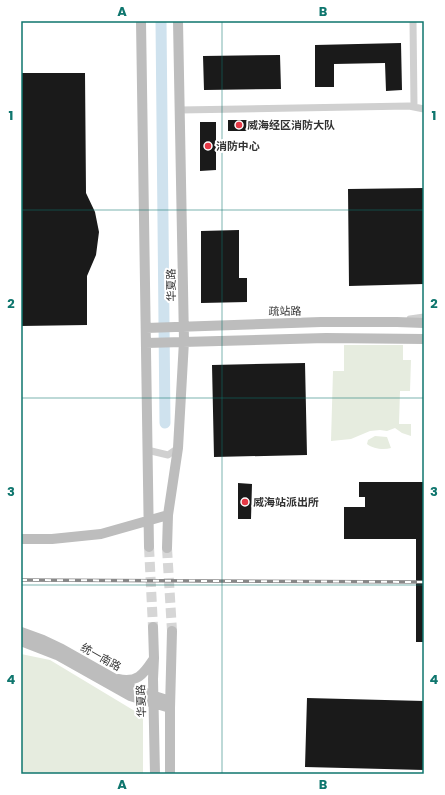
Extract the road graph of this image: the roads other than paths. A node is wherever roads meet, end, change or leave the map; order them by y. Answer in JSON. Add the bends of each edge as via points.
{"nodes":[{"id":1,"x":141,"y":21,"type":"edge"},
{"id":2,"x":178,"y":21,"type":"edge"},
{"id":3,"x":413,"y":21,"type":"edge"},
{"id":4,"x":414,"y":106,"type":"junction"},
{"id":5,"x":424,"y":109,"type":"edge"},
{"id":6,"x":180,"y":110,"type":"junction"},
{"id":7,"x":424,"y":317,"type":"edge"},
{"id":8,"x":397,"y":322,"type":"junction"},
{"id":9,"x":424,"y":323,"type":"edge"},
{"id":10,"x":181,"y":326,"type":"junction"},
{"id":11,"x":149,"y":328,"type":"junction"},
{"id":12,"x":424,"y":339,"type":"edge"},
{"id":13,"x":181,"y":342,"type":"junction"},
{"id":14,"x":149,"y":343,"type":"junction"},
{"id":15,"x":178,"y":448,"type":"junction"},
{"id":16,"x":147,"y":450,"type":"junction"},
{"id":17,"x":168,"y":515,"type":"junction"},
{"id":18,"x":149,"y":521,"type":"junction"},
{"id":19,"x":21,"y":539,"type":"edge"},
{"id":20,"x":149,"y":547,"type":"tunnel mouth"},
{"id":21,"x":167,"y":548,"type":"tunnel mouth"},
{"id":22,"x":153,"y":627,"type":"tunnel mouth"},
{"id":23,"x":172,"y":631,"type":"tunnel mouth"},
{"id":24,"x":21,"y":632,"type":"edge"},
{"id":25,"x":21,"y":641,"type":"edge"},
{"id":26,"x":154,"y":658,"type":"junction"},
{"id":27,"x":114,"y":678,"type":"junction"},
{"id":28,"x":130,"y":696,"type":"junction"},
{"id":29,"x":153,"y":700,"type":"junction"},
{"id":30,"x":170,"y":704,"type":"junction"},
{"id":31,"x":154,"y":722,"type":"junction"},
{"id":32,"x":155,"y":774,"type":"edge"},
{"id":33,"x":170,"y":774,"type":"edge"}],
"edges":[{"from":1,"to":11,"type":"main road"},
{"from":2,"to":6,"type":"main road","name":"华夏路"},
{"from":3,"to":4,"type":"street"},
{"from":4,"to":5,"type":"street"},
{"from":4,"to":6,"type":"street"},
{"from":6,"to":10,"type":"main road","name":"华夏路"},
{"from":7,"to":8,"type":"street"},
{"from":8,"to":9,"type":"main road","name":"疏站路"},
{"from":8,"to":10,"type":"main road","name":"疏站路"},
{"from":10,"to":11,"type":"main road","name":"疏站路"},
{"from":10,"to":13,"type":"main road","name":"华夏路"},
{"from":11,"to":14,"type":"main road"},
{"from":12,"to":13,"type":"main road","via":[[326,338]]},
{"from":13,"to":14,"type":"main road"},
{"from":13,"to":15,"type":"main road","name":"华夏路"},
{"from":14,"to":16,"type":"main road"},
{"from":15,"to":16,"type":"street","via":[[168,455]]},
{"from":15,"to":17,"type":"main road","name":"华夏路"},
{"from":16,"to":18,"type":"main road"},
{"from":17,"to":18,"type":"main road"},
{"from":17,"to":21,"type":"main road","name":"华夏路"},
{"from":18,"to":19,"type":"main road","via":[[101,534]]},
{"from":18,"to":20,"type":"main road"},
{"from":22,"to":26,"type":"main road","name":"华夏路"},
{"from":23,"to":30,"type":"main road"},
{"from":24,"to":27,"type":"main road","name":"统一南路","via":[[62,649]]},
{"from":25,"to":28,"type":"main road","name":"统一南路","via":[[57,655]]},
{"from":26,"to":27,"type":"main road","via":[[136,679],[126,681]]},
{"from":26,"to":29,"type":"main road","name":"华夏路"},
{"from":27,"to":29,"type":"main road","name":"统一南路"},
{"from":28,"to":29,"type":"main road","name":"统一南路"},
{"from":28,"to":31,"type":"main road","via":[[148,712]]},
{"from":29,"to":30,"type":"main road","name":"统一南路"},
{"from":29,"to":31,"type":"main road","name":"华夏路"},
{"from":30,"to":33,"type":"main road"},
{"from":31,"to":32,"type":"main road","name":"华夏路"}]}
